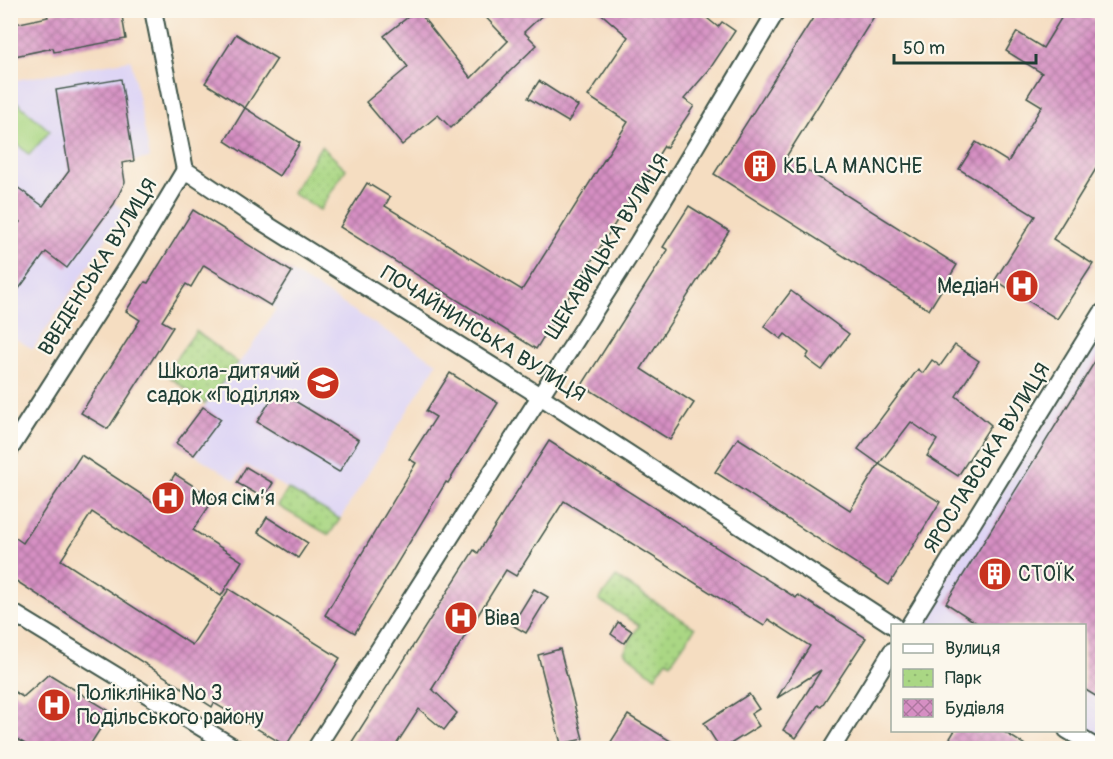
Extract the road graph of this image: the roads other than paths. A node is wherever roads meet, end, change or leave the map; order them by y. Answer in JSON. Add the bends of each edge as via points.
{"nodes":[{"id":1,"x":153,"y":10,"type":"edge"},
{"id":2,"x":777,"y":10,"type":"edge"},
{"id":3,"x":185,"y":170,"type":"junction"},
{"id":4,"x":1102,"y":313,"type":"edge"},
{"id":5,"x":540,"y":396,"type":"junction"},
{"id":6,"x":10,"y":448,"type":"edge"},
{"id":7,"x":10,"y":611,"type":"edge"},
{"id":8,"x":891,"y":624,"type":"edge"},
{"id":9,"x":910,"y":624,"type":"edge"},
{"id":10,"x":891,"y":653,"type":"edge"},
{"id":11,"x":1070,"y":732,"type":"edge"},
{"id":12,"x":235,"y":748,"type":"edge"},
{"id":13,"x":316,"y":748,"type":"edge"},
{"id":14,"x":832,"y":748,"type":"edge"},
{"id":15,"x":1097,"y":748,"type":"edge"}],
"edges":[{"from":1,"to":3,"type":"street"},
{"from":2,"to":5,"type":"street","name":"ЩЕКАВИЦЬКА ВУЛИЦЯ","via":[[639,241]]},
{"from":3,"to":5,"type":"street","name":"ПОЧАЙНИНСЬКА ВУЛИЦЯ"},
{"from":3,"to":6,"type":"street","name":"ВВЕДЕНСЬКА ВУЛИЦЯ"},
{"from":4,"to":9,"type":"street","name":"ЯРОСЛАВСЬКА ВУЛИЦЯ"},
{"from":5,"to":8,"type":"street","name":"ПОЧАЙНИНСЬКА ВУЛИЦЯ"},
{"from":5,"to":13,"type":"street","name":"ЩЕКАВИЦЬКА ВУЛИЦЯ"},
{"from":7,"to":12,"type":"street"},
{"from":10,"to":14,"type":"street"},
{"from":11,"to":15,"type":"street"}]}
